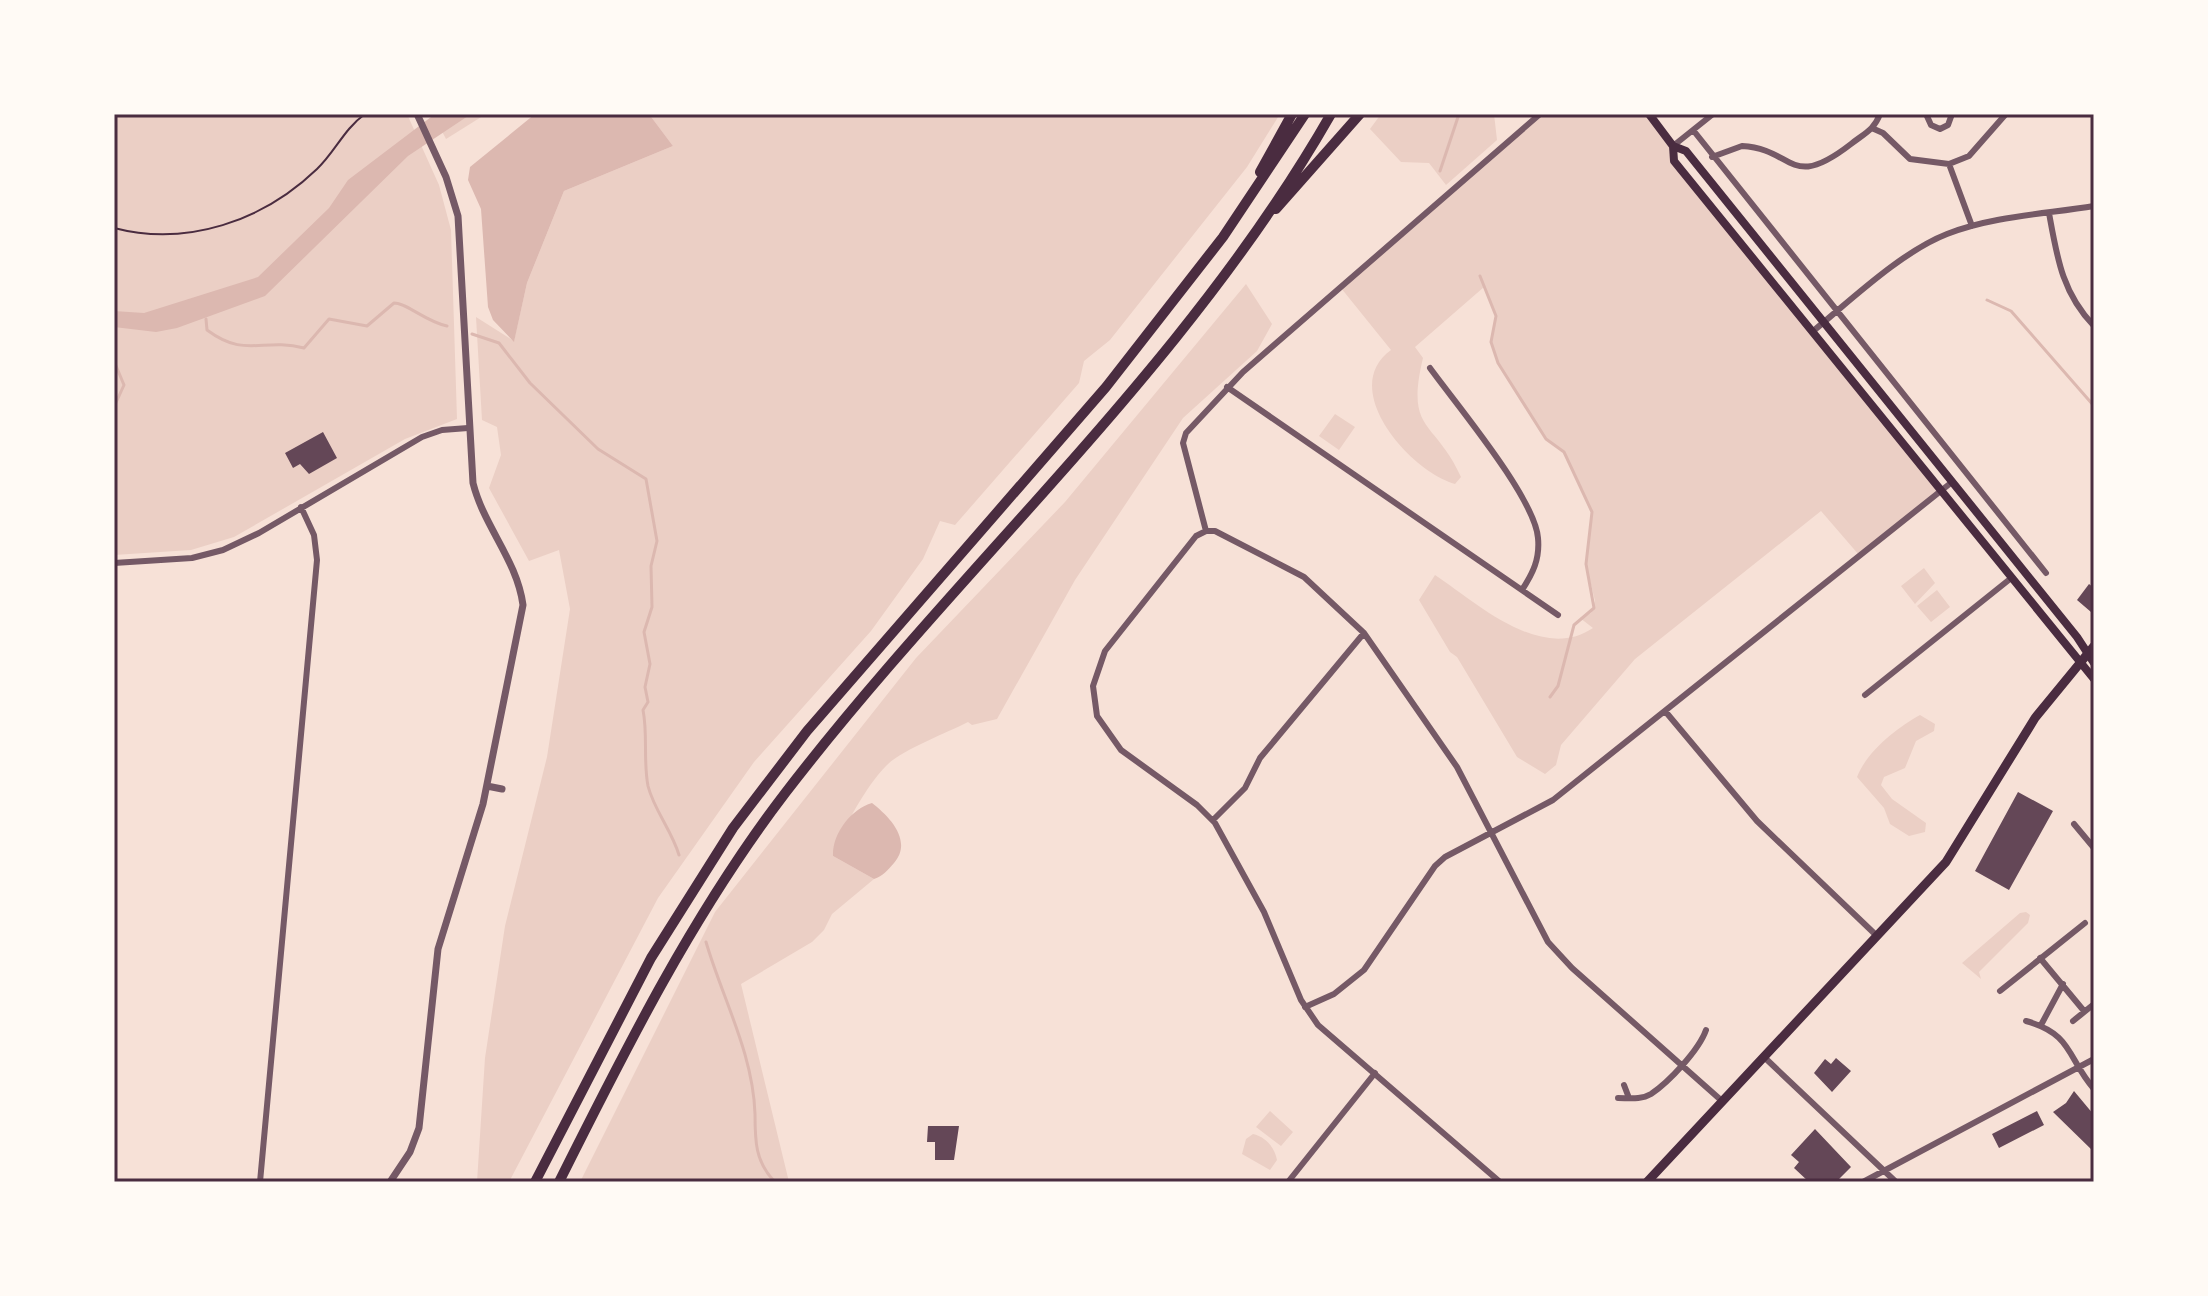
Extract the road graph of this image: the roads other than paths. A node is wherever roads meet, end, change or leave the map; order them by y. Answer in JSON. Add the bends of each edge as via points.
{"nodes":[{"id":1,"x":1292,"y":114,"type":"edge"},
{"id":2,"x":1305,"y":114,"type":"edge"},
{"id":3,"x":1331,"y":114,"type":"edge"},
{"id":4,"x":1360,"y":114,"type":"edge"},
{"id":5,"x":1540,"y":114,"type":"edge"},
{"id":6,"x":1649,"y":114,"type":"edge"},
{"id":7,"x":1713,"y":114,"type":"edge"},
{"id":8,"x":1880,"y":114,"type":"edge"},
{"id":9,"x":1926,"y":114,"type":"edge"},
{"id":10,"x":1952,"y":114,"type":"edge"},
{"id":11,"x":2020,"y":114,"type":"edge"},
{"id":12,"x":418,"y":115,"type":"edge"},
{"id":13,"x":2005,"y":115,"type":"edge"},
{"id":14,"x":1874,"y":129,"type":"junction"},
{"id":15,"x":1693,"y":130,"type":"junction"},
{"id":16,"x":1673,"y":146,"type":"junction"},
{"id":17,"x":1712,"y":157,"type":"junction"},
{"id":18,"x":1949,"y":164,"type":"junction"},
{"id":19,"x":2094,"y":206,"type":"edge"},
{"id":20,"x":2049,"y":213,"type":"junction"},
{"id":21,"x":1972,"y":226,"type":"junction"},
{"id":22,"x":1223,"y":237,"type":"junction"},
{"id":23,"x":1243,"y":247,"type":"junction"},
{"id":24,"x":1837,"y":312,"type":"junction"},
{"id":25,"x":1823,"y":322,"type":"junction"},
{"id":26,"x":2094,"y":326,"type":"edge"},
{"id":27,"x":1812,"y":332,"type":"junction"},
{"id":28,"x":1430,"y":368,"type":"dead end"},
{"id":29,"x":1227,"y":387,"type":"junction"},
{"id":30,"x":468,"y":428,"type":"junction"},
{"id":31,"x":1952,"y":482,"type":"junction"},
{"id":32,"x":1938,"y":492,"type":"junction"},
{"id":33,"x":301,"y":507,"type":"junction"},
{"id":34,"x":1206,"y":531,"type":"junction"},
{"id":35,"x":114,"y":563,"type":"edge"},
{"id":36,"x":2046,"y":573,"type":"dead end"},
{"id":37,"x":2010,"y":579,"type":"junction"},
{"id":38,"x":1522,"y":590,"type":"junction"},
{"id":39,"x":1558,"y":615,"type":"dead end"},
{"id":40,"x":1364,"y":633,"type":"junction"},
{"id":41,"x":2091,"y":650,"type":"edge"},
{"id":42,"x":2080,"y":663,"type":"junction"},
{"id":43,"x":2094,"y":663,"type":"edge"},
{"id":44,"x":2094,"y":679,"type":"edge"},
{"id":45,"x":1865,"y":695,"type":"dead end"},
{"id":46,"x":1665,"y":711,"type":"junction"},
{"id":47,"x":487,"y":786,"type":"junction"},
{"id":48,"x":502,"y":789,"type":"dead end"},
{"id":49,"x":1213,"y":820,"type":"junction"},
{"id":50,"x":2074,"y":824,"type":"dead end"},
{"id":51,"x":1492,"y":833,"type":"junction"},
{"id":52,"x":2094,"y":848,"type":"edge"},
{"id":53,"x":2085,"y":923,"type":"dead end"},
{"id":54,"x":1877,"y":936,"type":"junction"},
{"id":55,"x":2040,"y":958,"type":"junction"},
{"id":56,"x":2063,"y":984,"type":"junction"},
{"id":57,"x":2000,"y":991,"type":"dead end"},
{"id":58,"x":2094,"y":1004,"type":"edge"},
{"id":59,"x":1305,"y":1007,"type":"junction"},
{"id":60,"x":2084,"y":1011,"type":"junction"},
{"id":61,"x":2026,"y":1021,"type":"dead end"},
{"id":62,"x":2073,"y":1021,"type":"dead end"},
{"id":63,"x":2041,"y":1025,"type":"junction"},
{"id":64,"x":1706,"y":1030,"type":"dead end"},
{"id":65,"x":1764,"y":1057,"type":"junction"},
{"id":66,"x":2094,"y":1059,"type":"edge"},
{"id":67,"x":1680,"y":1064,"type":"junction"},
{"id":68,"x":2079,"y":1067,"type":"junction"},
{"id":69,"x":1375,"y":1073,"type":"junction"},
{"id":70,"x":1624,"y":1085,"type":"dead end"},
{"id":71,"x":2094,"y":1089,"type":"edge"},
{"id":72,"x":1618,"y":1098,"type":"dead end"},
{"id":73,"x":1629,"y":1098,"type":"junction"},
{"id":74,"x":1722,"y":1101,"type":"junction"},
{"id":75,"x":1883,"y":1170,"type":"junction"},
{"id":76,"x":260,"y":1182,"type":"edge"},
{"id":77,"x":390,"y":1182,"type":"edge"},
{"id":78,"x":535,"y":1182,"type":"edge"},
{"id":79,"x":559,"y":1182,"type":"edge"},
{"id":80,"x":1288,"y":1182,"type":"edge"},
{"id":81,"x":1500,"y":1182,"type":"edge"},
{"id":82,"x":1647,"y":1182,"type":"edge"},
{"id":83,"x":1863,"y":1182,"type":"edge"},
{"id":84,"x":1896,"y":1182,"type":"edge"}],
"edges":[{"from":1,"to":22,"type":"highway"},
{"from":2,"to":22,"type":"highway"},
{"from":3,"to":23,"type":"highway"},
{"from":4,"to":23,"type":"highway"},
{"from":5,"to":29,"type":"street"},
{"from":6,"to":16,"type":"main road"},
{"from":7,"to":15,"type":"street"},
{"from":8,"to":14,"type":"street"},
{"from":9,"to":10,"type":"street","via":[[1940,129]]},
{"from":11,"to":13,"type":"street"},
{"from":12,"to":30,"type":"street","via":[[458,216]]},
{"from":13,"to":18,"type":"street","via":[[1969,156]]},
{"from":14,"to":17,"type":"street","via":[[1815,166],[1785,163],[1749,146]]},
{"from":14,"to":18,"type":"street","via":[[1910,159]]},
{"from":15,"to":16,"type":"street"},
{"from":15,"to":17,"type":"street"},
{"from":16,"to":25,"type":"main road","via":[[1686,151]]},
{"from":16,"to":27,"type":"main road","via":[[1674,161]]},
{"from":17,"to":24,"type":"street"},
{"from":18,"to":21,"type":"street"},
{"from":19,"to":20,"type":"street"},
{"from":20,"to":21,"type":"street"},
{"from":20,"to":26,"type":"street","via":[[2061,277]]},
{"from":21,"to":24,"type":"street","via":[[1920,248]]},
{"from":22,"to":78,"type":"highway","via":[[1106,387],[807,731],[733,828],[651,958]]},
{"from":23,"to":79,"type":"highway","via":[[1142,381],[774,808],[665,979]]},
{"from":24,"to":25,"type":"street"},
{"from":24,"to":36,"type":"street"},
{"from":25,"to":27,"type":"street"},
{"from":25,"to":31,"type":"main road"},
{"from":27,"to":32,"type":"main road"},
{"from":28,"to":38,"type":"street","via":[[1533,518],[1539,552]]},
{"from":29,"to":34,"type":"street","via":[[1184,437]]},
{"from":29,"to":38,"type":"street"},
{"from":30,"to":33,"type":"street","via":[[422,437]]},
{"from":30,"to":47,"type":"street","via":[[476,493],[517,574],[523,605]]},
{"from":31,"to":32,"type":"street"},
{"from":31,"to":41,"type":"main road"},
{"from":32,"to":37,"type":"main road"},
{"from":32,"to":46,"type":"street"},
{"from":33,"to":35,"type":"street","via":[[213,553]]},
{"from":33,"to":76,"type":"street","via":[[314,535],[317,560]]},
{"from":34,"to":40,"type":"street","via":[[1304,577]]},
{"from":34,"to":49,"type":"street","via":[[1196,536],[1109,645],[1096,671],[1093,694],[1097,716],[1111,740]]},
{"from":37,"to":42,"type":"main road"},
{"from":37,"to":45,"type":"street"},
{"from":38,"to":39,"type":"street"},
{"from":40,"to":49,"type":"street","via":[[1260,758],[1245,788]]},
{"from":40,"to":51,"type":"street","via":[[1457,767]]},
{"from":41,"to":42,"type":"main road"},
{"from":41,"to":43,"type":"main road"},
{"from":42,"to":44,"type":"main road"},
{"from":42,"to":54,"type":"main road","via":[[2017,745],[1946,862]]},
{"from":46,"to":51,"type":"street","via":[[1553,800]]},
{"from":46,"to":54,"type":"street","via":[[1757,821]]},
{"from":47,"to":48,"type":"street"},
{"from":47,"to":77,"type":"street","via":[[438,949],[419,1128]]},
{"from":49,"to":59,"type":"street","via":[[1264,912]]},
{"from":50,"to":52,"type":"street"},
{"from":51,"to":59,"type":"street","via":[[1435,866],[1364,970],[1334,994]]},
{"from":51,"to":67,"type":"street","via":[[1548,942]]},
{"from":53,"to":55,"type":"street"},
{"from":54,"to":65,"type":"main road"},
{"from":55,"to":56,"type":"street"},
{"from":55,"to":57,"type":"street"},
{"from":56,"to":60,"type":"street"},
{"from":56,"to":63,"type":"street"},
{"from":58,"to":60,"type":"street"},
{"from":59,"to":69,"type":"street","via":[[1318,1025]]},
{"from":60,"to":62,"type":"street"},
{"from":61,"to":63,"type":"street"},
{"from":63,"to":68,"type":"street","via":[[2069,1044]]},
{"from":64,"to":67,"type":"street","via":[[1693,1054]]},
{"from":65,"to":74,"type":"main road"},
{"from":65,"to":75,"type":"street"},
{"from":66,"to":68,"type":"street"},
{"from":67,"to":73,"type":"street","via":[[1651,1094]]},
{"from":67,"to":74,"type":"street"},
{"from":68,"to":71,"type":"street"},
{"from":68,"to":75,"type":"street"},
{"from":69,"to":80,"type":"street"},
{"from":69,"to":81,"type":"street"},
{"from":70,"to":73,"type":"street"},
{"from":72,"to":73,"type":"street"},
{"from":74,"to":82,"type":"main road"},
{"from":75,"to":83,"type":"street"},
{"from":75,"to":84,"type":"street"}]}
